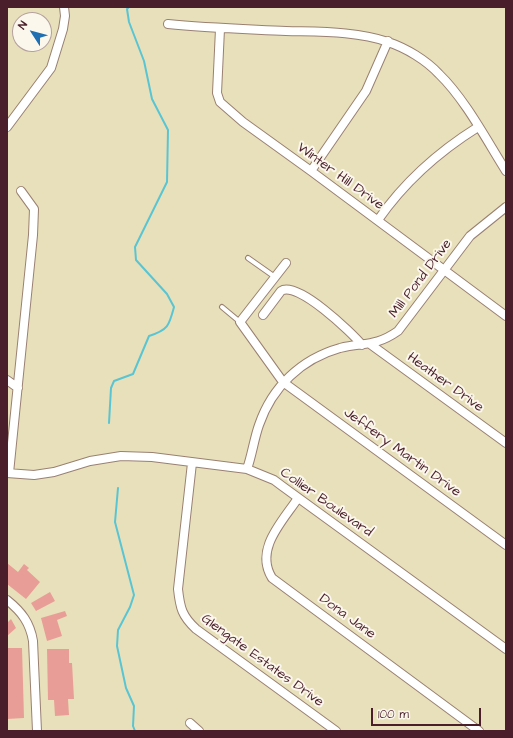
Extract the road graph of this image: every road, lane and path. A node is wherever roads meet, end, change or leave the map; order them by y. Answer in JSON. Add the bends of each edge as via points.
{"nodes":[{"id":1,"x":64,"y":7,"type":"edge"},
{"id":2,"x":168,"y":24,"type":"dead end"},
{"id":3,"x":220,"y":29,"type":"junction"},
{"id":4,"x":388,"y":42,"type":"junction"},
{"id":5,"x":7,"y":127,"type":"edge"},
{"id":6,"x":478,"y":127,"type":"junction"},
{"id":7,"x":311,"y":171,"type":"junction"},
{"id":8,"x":506,"y":171,"type":"edge"},
{"id":9,"x":21,"y":191,"type":"dead end"},
{"id":10,"x":506,"y":207,"type":"edge"},
{"id":11,"x":378,"y":220,"type":"junction"},
{"id":12,"x":248,"y":258,"type":"dead end"},
{"id":13,"x":286,"y":263,"type":"dead end"},
{"id":14,"x":444,"y":269,"type":"junction"},
{"id":15,"x":275,"y":277,"type":"junction"},
{"id":16,"x":222,"y":307,"type":"dead end"},
{"id":17,"x":262,"y":315,"type":"dead end"},
{"id":18,"x":506,"y":316,"type":"edge"},
{"id":19,"x":240,"y":322,"type":"junction"},
{"id":20,"x":366,"y":344,"type":"junction"},
{"id":21,"x":7,"y":380,"type":"edge"},
{"id":22,"x":283,"y":382,"type":"junction"},
{"id":23,"x":18,"y":388,"type":"junction"},
{"id":24,"x":506,"y":443,"type":"edge"},
{"id":25,"x":192,"y":462,"type":"junction"},
{"id":26,"x":247,"y":470,"type":"junction"},
{"id":27,"x":8,"y":473,"type":"edge"},
{"id":28,"x":298,"y":498,"type":"junction"},
{"id":29,"x":506,"y":545,"type":"edge"},
{"id":30,"x":7,"y":600,"type":"edge"},
{"id":31,"x":506,"y":649,"type":"edge"},
{"id":32,"x":190,"y":723,"type":"dead end"},
{"id":33,"x":38,"y":731,"type":"edge"},
{"id":34,"x":199,"y":731,"type":"edge"},
{"id":35,"x":336,"y":731,"type":"edge"},
{"id":36,"x":479,"y":731,"type":"edge"}],
"edges":[{"from":1,"to":5,"type":"street","via":[[64,29],[51,68]]},
{"from":2,"to":3,"type":"street"},
{"from":3,"to":4,"type":"street","via":[[318,32]]},
{"from":3,"to":7,"type":"street","name":"Winter Hill Drive","via":[[217,89],[220,102],[243,122]]},
{"from":4,"to":6,"type":"street","via":[[421,59],[439,73]]},
{"from":4,"to":7,"type":"street","via":[[366,91]]},
{"from":6,"to":8,"type":"street"},
{"from":6,"to":11,"type":"street","via":[[451,144],[408,181]]},
{"from":7,"to":11,"type":"street","name":"Winter Hill Drive"},
{"from":9,"to":23,"type":"street","via":[[32,206],[34,216]]},
{"from":10,"to":14,"type":"street","name":"Mill Pond Drive","via":[[470,236]]},
{"from":11,"to":14,"type":"street","name":"Winter Hill Drive"},
{"from":12,"to":15,"type":"lane"},
{"from":13,"to":15,"type":"street"},
{"from":14,"to":18,"type":"street","name":"Winter Hill Drive"},
{"from":14,"to":20,"type":"street","name":"Mill Pond Drive","via":[[398,331],[385,340]]},
{"from":15,"to":19,"type":"street"},
{"from":16,"to":19,"type":"lane"},
{"from":17,"to":20,"type":"street","name":"Heather Drive","via":[[281,291],[289,289],[312,301]]},
{"from":19,"to":22,"type":"street","name":"Jeffery Martin Drive"},
{"from":20,"to":22,"type":"street","name":"Mill Pond Drive","via":[[336,349],[308,361]]},
{"from":20,"to":24,"type":"street","name":"Heather Drive"},
{"from":21,"to":23,"type":"street"},
{"from":22,"to":26,"type":"street","name":"Mill Pond Drive","via":[[262,417]]},
{"from":22,"to":29,"type":"street","name":"Jeffery Martin Drive"},
{"from":23,"to":27,"type":"street"},
{"from":25,"to":26,"type":"street","name":"Collier Boulevard"},
{"from":25,"to":27,"type":"street","name":"Collier Boulevard","via":[[121,456],[90,461],[54,472],[34,475]]},
{"from":25,"to":35,"type":"street","name":"Glengate Estates Drive","via":[[178,589],[180,606],[186,620]]},
{"from":26,"to":28,"type":"street","name":"Collier Boulevard","via":[[274,480]]},
{"from":28,"to":31,"type":"street","name":"Collier Boulevard"},
{"from":28,"to":36,"type":"street","name":"Dona Jane","via":[[268,544],[267,566],[272,578]]},
{"from":30,"to":33,"type":"street","via":[[26,617],[31,629]]},
{"from":32,"to":34,"type":"street"}]}
